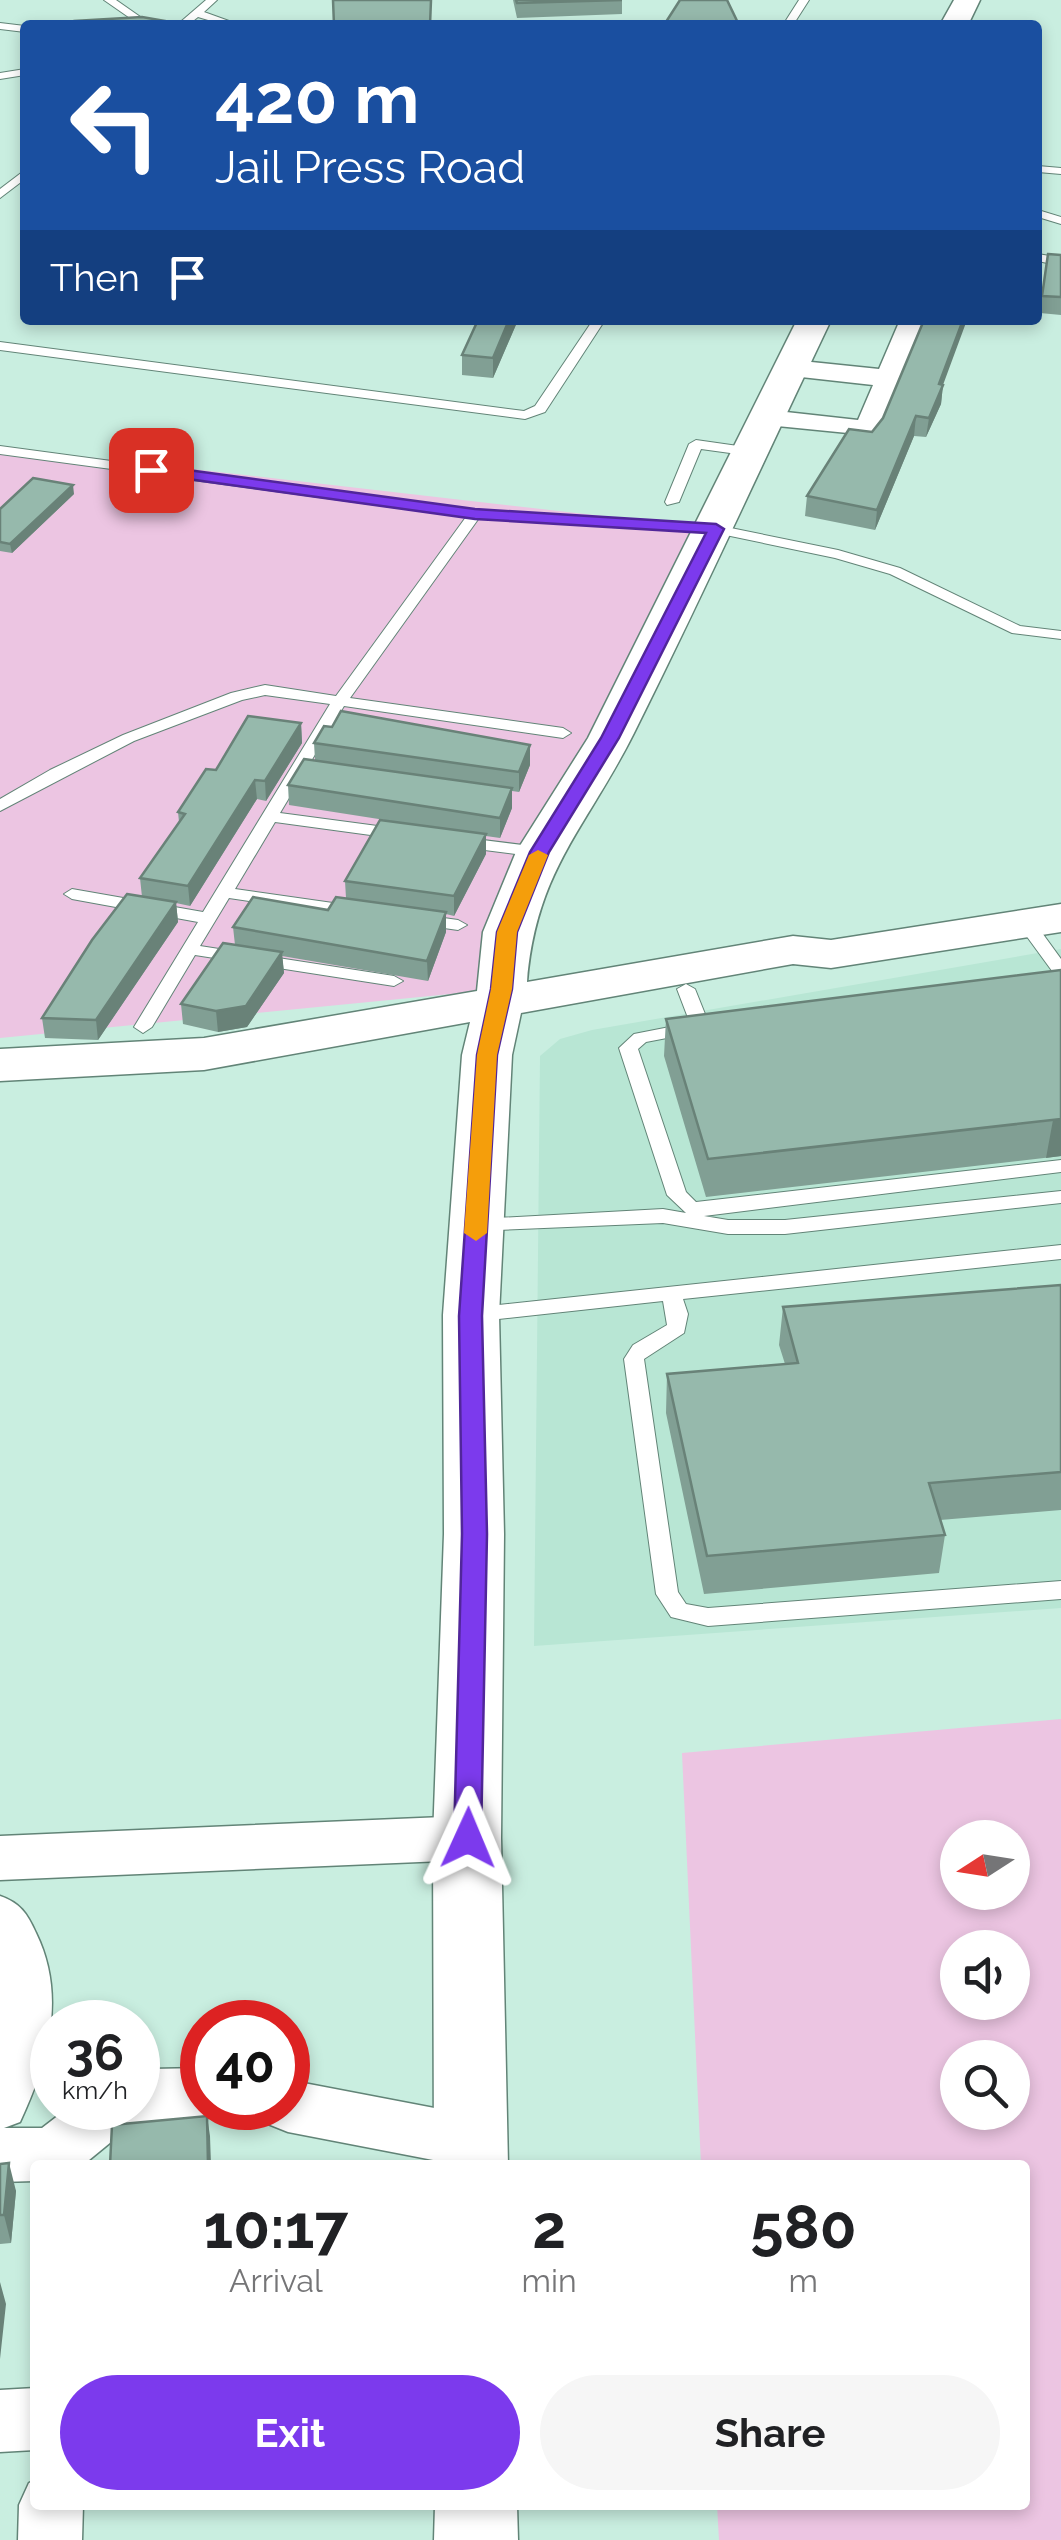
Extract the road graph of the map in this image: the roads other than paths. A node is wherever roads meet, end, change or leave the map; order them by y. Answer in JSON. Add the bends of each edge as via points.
{"nodes":[{"id":1,"x":109,"y":0,"type":"edge"},
{"id":2,"x":212,"y":0,"type":"edge"},
{"id":3,"x":197,"y":13,"type":"junction"},
{"id":4,"x":140,"y":20,"type":"edge"},
{"id":5,"x":188,"y":20,"type":"edge"},
{"id":6,"x":220,"y":20,"type":"edge"},
{"id":7,"x":20,"y":177,"type":"edge"},
{"id":8,"x":0,"y":195,"type":"edge"},
{"id":9,"x":596,"y":325,"type":"edge"},
{"id":10,"x":812,"y":325,"type":"edge"},
{"id":11,"x":911,"y":325,"type":"edge"},
{"id":12,"x":0,"y":346,"type":"edge"},
{"id":13,"x":792,"y":368,"type":"junction"},
{"id":14,"x":887,"y":378,"type":"junction"},
{"id":15,"x":760,"y":435,"type":"junction"},
{"id":16,"x":0,"y":450,"type":"edge"},
{"id":17,"x":475,"y":514,"type":"junction"},
{"id":18,"x":694,"y":516,"type":"junction"},
{"id":19,"x":1061,"y":636,"type":"edge"},
{"id":20,"x":342,"y":698,"type":"junction"},
{"id":21,"x":563,"y":734,"type":"dead end"},
{"id":22,"x":0,"y":806,"type":"edge"},
{"id":23,"x":269,"y":816,"type":"junction"},
{"id":24,"x":420,"y":836,"type":"edge"},
{"id":25,"x":439,"y":839,"type":"edge"},
{"id":26,"x":539,"y":852,"type":"junction"},
{"id":27,"x":222,"y":892,"type":"junction"},
{"id":28,"x":72,"y":894,"type":"dead end"},
{"id":29,"x":380,"y":914,"type":"edge"},
{"id":30,"x":399,"y":917,"type":"edge"},
{"id":31,"x":206,"y":918,"type":"junction"},
{"id":32,"x":1044,"y":920,"type":"edge"},
{"id":33,"x":458,"y":926,"type":"dead end"},
{"id":34,"x":186,"y":948,"type":"junction"},
{"id":35,"x":831,"y":954,"type":"junction"},
{"id":36,"x":1055,"y":974,"type":"edge"},
{"id":37,"x":394,"y":981,"type":"dead end"},
{"id":38,"x":693,"y":1007,"type":"junction"},
{"id":39,"x":496,"y":1013,"type":"junction"},
{"id":40,"x":738,"y":1020,"type":"edge"},
{"id":41,"x":143,"y":1026,"type":"dead end"},
{"id":42,"x":0,"y":1065,"type":"edge"},
{"id":43,"x":0,"y":1092,"type":"edge"},
{"id":44,"x":1061,"y":1166,"type":"edge"},
{"id":45,"x":1061,"y":1197,"type":"edge"},
{"id":46,"x":476,"y":1226,"type":"junction"},
{"id":47,"x":1061,"y":1252,"type":"edge"},
{"id":48,"x":672,"y":1297,"type":"junction"},
{"id":49,"x":471,"y":1316,"type":"junction"},
{"id":50,"x":1061,"y":1590,"type":"edge"},
{"id":51,"x":468,"y":1838,"type":"junction"},
{"id":52,"x":0,"y":1858,"type":"edge"},
{"id":53,"x":0,"y":1918,"type":"edge"},
{"id":54,"x":0,"y":2104,"type":"edge"},
{"id":55,"x":310,"y":2112,"type":"edge"},
{"id":56,"x":79,"y":2130,"type":"edge"},
{"id":57,"x":471,"y":2153,"type":"edge"},
{"id":58,"x":35,"y":2158,"type":"edge"},
{"id":59,"x":30,"y":2419,"type":"edge"},
{"id":60,"x":0,"y":2421,"type":"edge"},
{"id":61,"x":50,"y":2510,"type":"edge"},
{"id":62,"x":476,"y":2510,"type":"edge"},
{"id":63,"x":50,"y":2540,"type":"edge"},
{"id":64,"x":476,"y":2540,"type":"edge"}],
"edges":[{"from":1,"to":4,"type":"lane"},
{"from":2,"to":3,"type":"lane"},
{"from":3,"to":5,"type":"lane"},
{"from":3,"to":6,"type":"lane"},
{"from":7,"to":8,"type":"lane"},
{"from":9,"to":12,"type":"lane","via":[[540,409],[525,415]]},
{"from":10,"to":13,"type":"street"},
{"from":11,"to":14,"type":"street"},
{"from":13,"to":14,"type":"street"},
{"from":13,"to":15,"type":"street"},
{"from":14,"to":15,"type":"street","via":[[868,430]]},
{"from":15,"to":18,"type":"street"},
{"from":16,"to":17,"type":"lane"},
{"from":17,"to":18,"type":"lane"},
{"from":17,"to":20,"type":"lane"},
{"from":18,"to":19,"type":"lane","via":[[895,571],[1017,630]]},
{"from":18,"to":26,"type":"street","via":[[610,738]]},
{"from":20,"to":21,"type":"lane"},
{"from":20,"to":22,"type":"lane","via":[[284,690],[244,694],[152,730]]},
{"from":20,"to":23,"type":"lane","via":[[308,769]]},
{"from":23,"to":24,"type":"lane"},
{"from":23,"to":27,"type":"lane"},
{"from":25,"to":26,"type":"lane"},
{"from":26,"to":39,"type":"street","via":[[507,932]]},
{"from":27,"to":29,"type":"lane"},
{"from":27,"to":31,"type":"lane"},
{"from":28,"to":31,"type":"lane"},
{"from":30,"to":33,"type":"lane"},
{"from":31,"to":34,"type":"lane"},
{"from":32,"to":35,"type":"street"},
{"from":32,"to":36,"type":"lane"},
{"from":34,"to":37,"type":"lane"},
{"from":34,"to":41,"type":"lane"},
{"from":35,"to":38,"type":"street","via":[[806,970]]},
{"from":35,"to":39,"type":"street","via":[[793,950]]},
{"from":38,"to":39,"type":"street"},
{"from":38,"to":40,"type":"lane"},
{"from":38,"to":44,"type":"lane","via":[[628,1048],[678,1195],[690,1208]]},
{"from":39,"to":42,"type":"street","via":[[204,1054]]},
{"from":39,"to":43,"type":"street","via":[[230,1075]]},
{"from":39,"to":46,"type":"street","via":[[487,1055]]},
{"from":45,"to":46,"type":"lane","via":[[784,1227],[728,1227],[662,1216]]},
{"from":46,"to":49,"type":"street"},
{"from":47,"to":48,"type":"lane"},
{"from":48,"to":49,"type":"lane"},
{"from":48,"to":50,"type":"lane","via":[[677,1328],[634,1358],[667,1594],[679,1611],[708,1617]]},
{"from":49,"to":51,"type":"street"},
{"from":51,"to":52,"type":"street"},
{"from":51,"to":57,"type":"street"},
{"from":53,"to":54,"type":"street","via":[[18,1943],[26,1979],[25,2025]]},
{"from":55,"to":57,"type":"street"},
{"from":56,"to":58,"type":"street"},
{"from":59,"to":60,"type":"street"},
{"from":61,"to":63,"type":"street"},
{"from":62,"to":64,"type":"street"}]}
